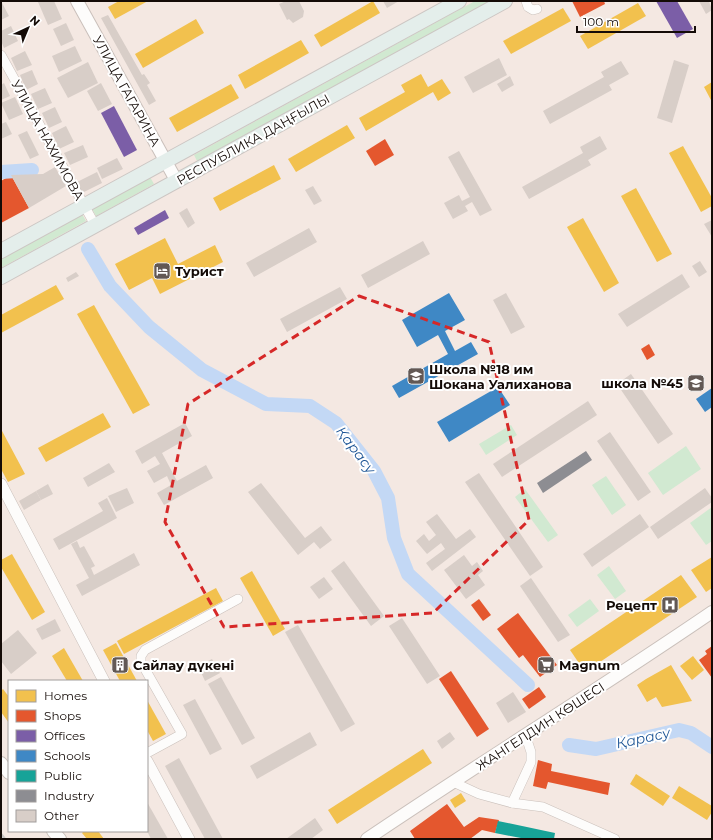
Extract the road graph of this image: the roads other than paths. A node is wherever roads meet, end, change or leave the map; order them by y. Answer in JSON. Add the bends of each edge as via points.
{"nodes":[{"id":1,"x":77,"y":1,"type":"edge"},
{"id":2,"x":459,"y":1,"type":"edge"},
{"id":3,"x":505,"y":1,"type":"edge"},
{"id":4,"x":526,"y":1,"type":"edge"},
{"id":5,"x":537,"y":9,"type":"dead end"},
{"id":6,"x":1,"y":55,"type":"edge"},
{"id":7,"x":166,"y":161,"type":"junction"},
{"id":8,"x":176,"y":180,"type":"junction"},
{"id":9,"x":84,"y":205,"type":"junction"},
{"id":10,"x":95,"y":225,"type":"junction"},
{"id":11,"x":1,"y":251,"type":"edge"},
{"id":12,"x":1,"y":277,"type":"edge"},
{"id":13,"x":1,"y":484,"type":"edge"},
{"id":14,"x":238,"y":599,"type":"dead end"},
{"id":15,"x":712,"y":612,"type":"edge"},
{"id":16,"x":103,"y":680,"type":"edge"},
{"id":17,"x":525,"y":734,"type":"junction"},
{"id":18,"x":148,"y":752,"type":"edge"},
{"id":19,"x":148,"y":763,"type":"edge"},
{"id":20,"x":1,"y":764,"type":"edge"},
{"id":21,"x":8,"y":772,"type":"edge"},
{"id":22,"x":453,"y":782,"type":"junction"},
{"id":23,"x":512,"y":803,"type":"junction"},
{"id":24,"x":189,"y":839,"type":"edge"},
{"id":25,"x":367,"y":839,"type":"edge"},
{"id":26,"x":615,"y":839,"type":"edge"}],
"edges":[{"from":1,"to":7,"type":"main road","name":"УЛИЦА ГАГАРИНА"},
{"from":2,"to":7,"type":"main road","name":"РЕСПУБЛИКА ДАҢҒЫЛЫ"},
{"from":3,"to":8,"type":"main road","name":"РЕСПУБЛИКА ДАҢҒЫЛЫ"},
{"from":4,"to":5,"type":"street","via":[[528,7]]},
{"from":6,"to":9,"type":"street","name":"УЛИЦА НАХИМОВА"},
{"from":7,"to":8,"type":"main road","name":"УЛИЦА ГАГАРИНА"},
{"from":7,"to":9,"type":"main road","name":"РЕСПУБЛИКА ДАҢҒЫЛЫ"},
{"from":8,"to":10,"type":"main road","name":"РЕСПУБЛИКА ДАҢҒЫЛЫ"},
{"from":9,"to":10,"type":"street","name":"УЛИЦА НАХИМОВА"},
{"from":9,"to":11,"type":"main road","name":"РЕСПУБЛИКА ДАҢҒЫЛЫ"},
{"from":10,"to":12,"type":"main road","name":"РЕСПУБЛИКА ДАҢҒЫЛЫ"},
{"from":13,"to":16,"type":"street"},
{"from":14,"to":18,"type":"street","via":[[145,650],[141,656],[141,662],[182,734]]},
{"from":15,"to":17,"type":"main road","name":"ЖАНГЕЛДИН КӨШЕСІ","via":[[623,673]]},
{"from":17,"to":22,"type":"main road","name":"ЖАНГЕЛДИН КӨШЕСІ"},
{"from":17,"to":23,"type":"street","via":[[531,752],[531,762]]},
{"from":19,"to":24,"type":"street"},
{"from":20,"to":21,"type":"main road"},
{"from":22,"to":23,"type":"street","via":[[479,794]]},
{"from":22,"to":25,"type":"main road","name":"ЖАНГЕЛДИН КӨШЕСІ"},
{"from":23,"to":26,"type":"street","via":[[543,807]]}]}
